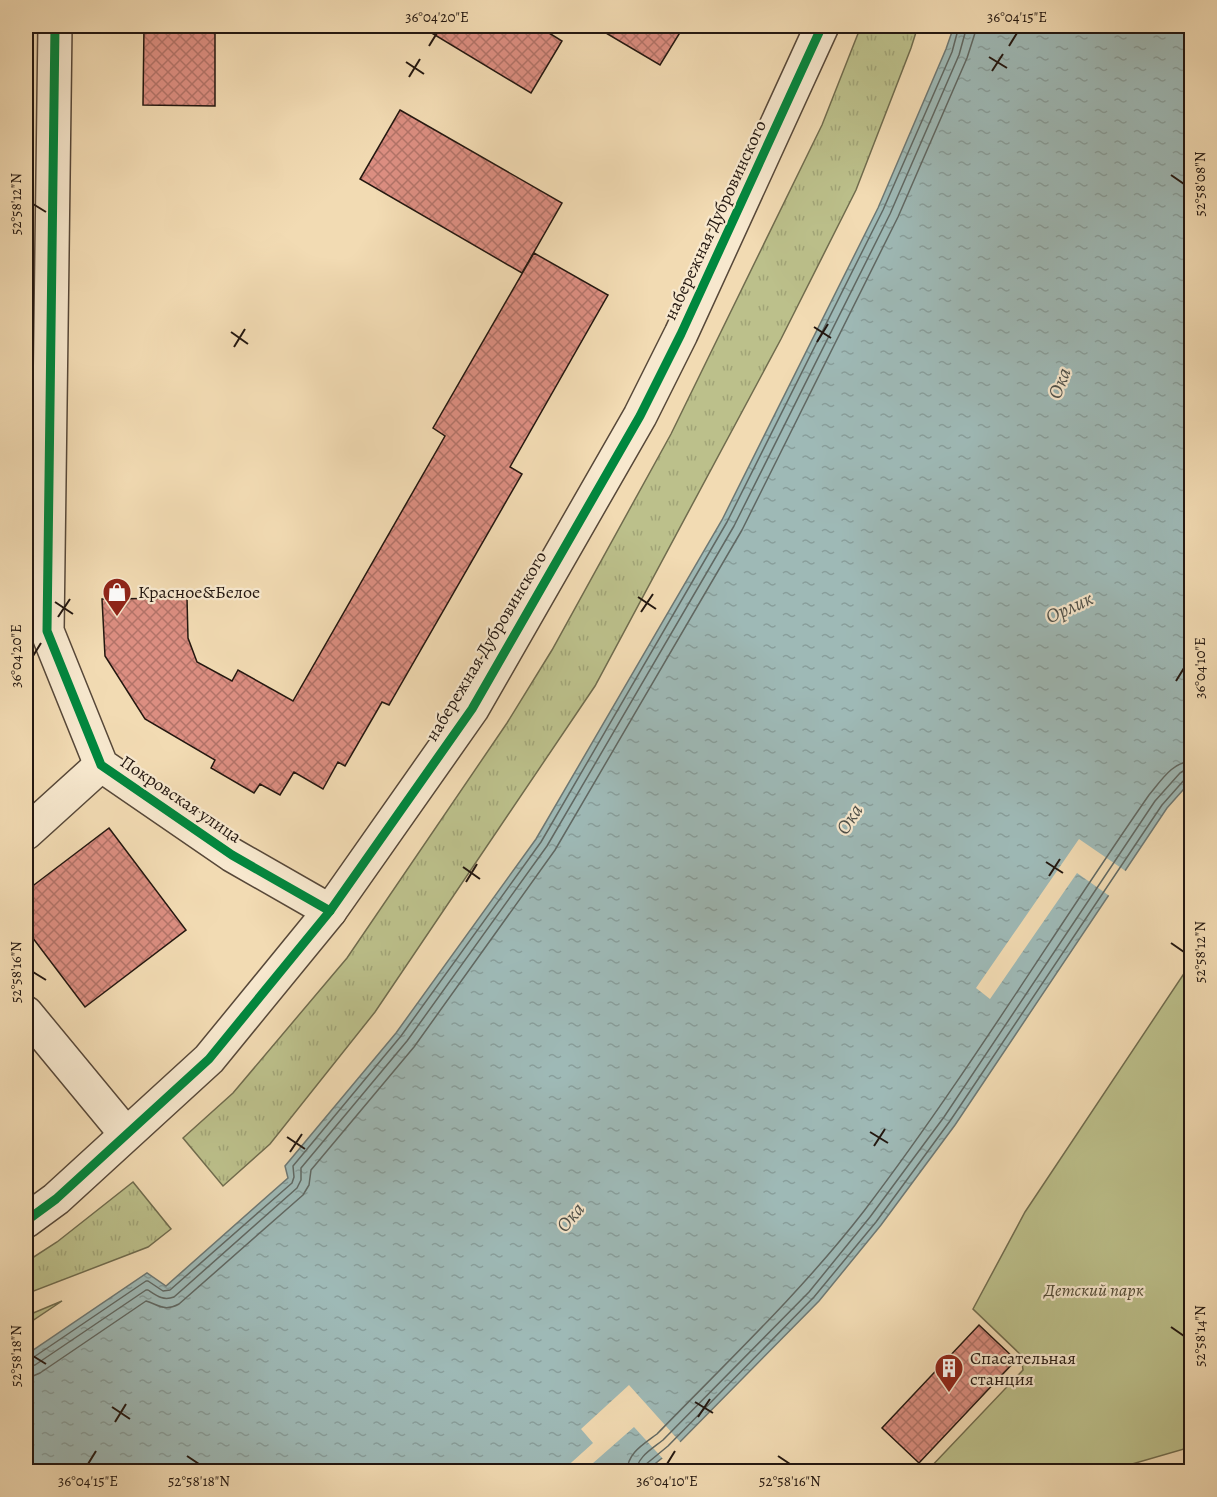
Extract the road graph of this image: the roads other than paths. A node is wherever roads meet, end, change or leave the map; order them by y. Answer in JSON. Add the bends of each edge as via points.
{"nodes":[{"id":1,"x":55,"y":26,"type":"edge"},
{"id":2,"x":822,"y":26,"type":"edge"},
{"id":3,"x":101,"y":765,"type":"junction"},
{"id":4,"x":26,"y":833,"type":"edge"},
{"id":5,"x":330,"y":911,"type":"junction"},
{"id":6,"x":26,"y":1013,"type":"edge"},
{"id":7,"x":126,"y":1134,"type":"junction"},
{"id":8,"x":26,"y":1221,"type":"edge"}],
"edges":[{"from":1,"to":3,"type":"street","name":"Покровская улица","via":[[47,631]]},
{"from":2,"to":5,"type":"street","name":"набережная Дубровинского","via":[[640,416],[472,709]]},
{"from":3,"to":4,"type":"street"},
{"from":3,"to":5,"type":"street","name":"Покровская улица","via":[[232,855]]},
{"from":5,"to":7,"type":"street","name":"набережная Дубровинского","via":[[208,1059]]},
{"from":6,"to":7,"type":"street"},
{"from":7,"to":8,"type":"street","name":"набережная Дубровинского"}]}
